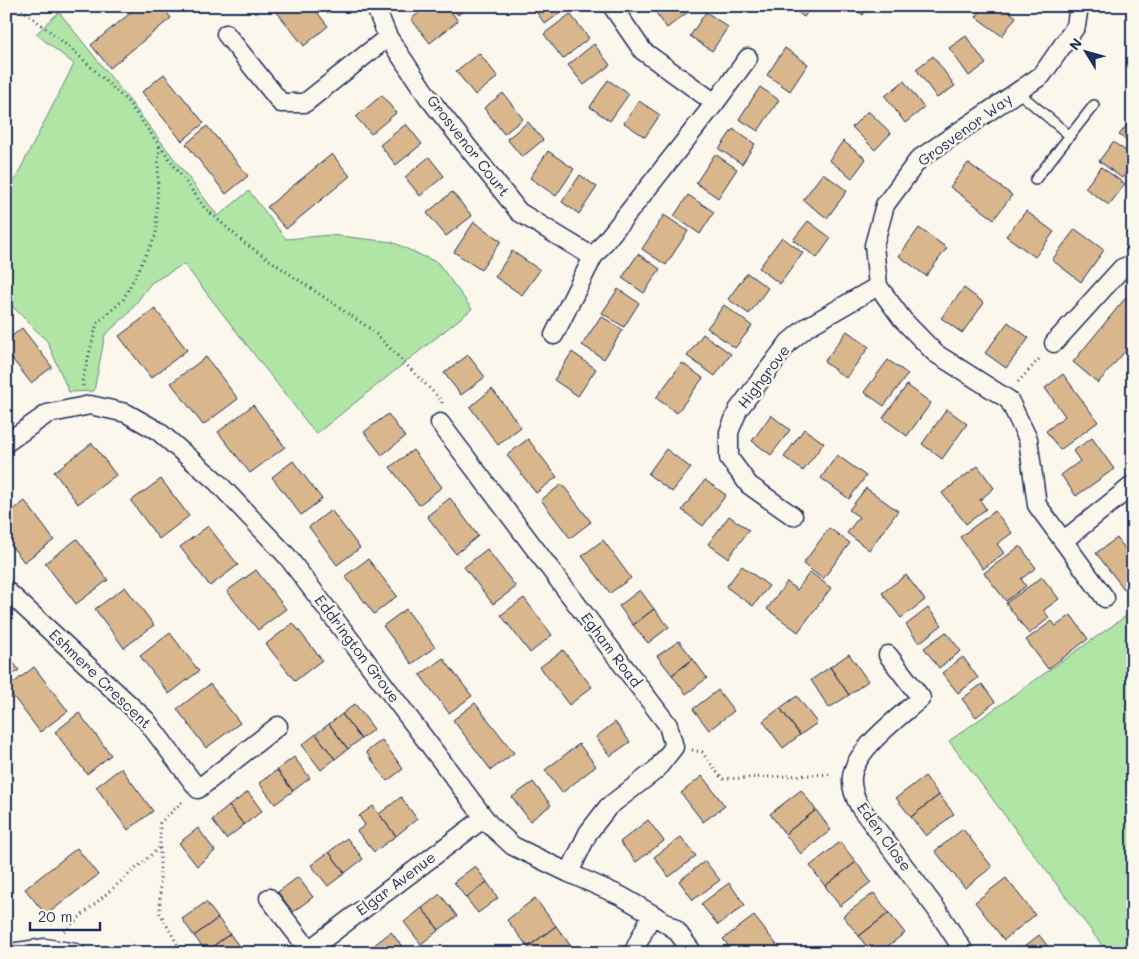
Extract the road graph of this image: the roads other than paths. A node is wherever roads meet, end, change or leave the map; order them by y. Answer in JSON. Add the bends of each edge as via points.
{"nodes":[{"id":1,"x":375,"y":6,"type":"edge"},
{"id":2,"x":612,"y":6,"type":"edge"},
{"id":3,"x":1079,"y":6,"type":"edge"},
{"id":4,"x":226,"y":34,"type":"dead end"},
{"id":5,"x":388,"y":37,"type":"junction"},
{"id":6,"x":748,"y":58,"type":"dead end"},
{"id":7,"x":1018,"y":92,"type":"junction"},
{"id":8,"x":715,"y":103,"type":"junction"},
{"id":9,"x":1094,"y":105,"type":"dead end"},
{"id":10,"x":1070,"y":135,"type":"junction"},
{"id":11,"x":1035,"y":180,"type":"dead end"},
{"id":12,"x":593,"y":256,"type":"junction"},
{"id":13,"x":1133,"y":264,"type":"edge"},
{"id":14,"x":878,"y":286,"type":"junction"},
{"id":15,"x":554,"y":335,"type":"dead end"},
{"id":16,"x":1054,"y":343,"type":"road end"},
{"id":17,"x":440,"y":423,"type":"road end"},
{"id":18,"x":6,"y":443,"type":"edge"},
{"id":19,"x":1133,"y":485,"type":"edge"},
{"id":20,"x":793,"y":516,"type":"dead end"},
{"id":21,"x":1063,"y":541,"type":"junction"},
{"id":22,"x":6,"y":590,"type":"edge"},
{"id":23,"x":1105,"y":598,"type":"dead end"},
{"id":24,"x":888,"y":655,"type":"dead end"},
{"id":25,"x":278,"y":726,"type":"dead end"},
{"id":26,"x":484,"y":818,"type":"junction"},
{"id":27,"x":569,"y":873,"type":"junction"},
{"id":28,"x":269,"y":898,"type":"dead end"},
{"id":29,"x":652,"y":914,"type":"junction"},
{"id":30,"x":307,"y":951,"type":"edge"},
{"id":31,"x":10,"y":953,"type":"edge"},
{"id":32,"x":76,"y":953,"type":"edge"},
{"id":33,"x":633,"y":953,"type":"edge"},
{"id":34,"x":693,"y":953,"type":"edge"},
{"id":35,"x":965,"y":953,"type":"edge"}],
"edges":[{"from":1,"to":5,"type":"street","name":"Grosvenor Court"},
{"from":2,"to":8,"type":"street","via":[[643,51]]},
{"from":3,"to":7,"type":"street","name":"Grosvenor Way","via":[[1076,26],[1042,76]]},
{"from":4,"to":5,"type":"street","via":[[281,103],[305,103]]},
{"from":5,"to":12,"type":"street","name":"Grosvenor Court","via":[[428,97],[519,212]]},
{"from":6,"to":8,"type":"street"},
{"from":7,"to":10,"type":"lane"},
{"from":7,"to":14,"type":"street","name":"Grosvenor Way","via":[[919,159],[885,205],[874,245]]},
{"from":8,"to":12,"type":"street"},
{"from":9,"to":10,"type":"lane"},
{"from":10,"to":11,"type":"lane"},
{"from":12,"to":15,"type":"street"},
{"from":13,"to":16,"type":"street","via":[[1122,268]]},
{"from":14,"to":20,"type":"street","name":"Highgrove","via":[[807,327],[789,342],[738,410],[729,432],[729,458],[749,484]]},
{"from":14,"to":21,"type":"street","via":[[903,320],[934,353],[1009,400],[1028,439],[1037,505]]},
{"from":17,"to":27,"type":"street","name":"Egham Road","via":[[668,725],[674,747],[656,770],[608,807],[588,833]]},
{"from":18,"to":26,"type":"street","name":"Eddrington Grove","via":[[47,414],[90,406],[126,413],[158,431],[216,482],[287,556]]},
{"from":19,"to":21,"type":"street"},
{"from":21,"to":23,"type":"street"},
{"from":22,"to":25,"type":"street","name":"Eshmere Crescent","via":[[146,720],[198,789]]},
{"from":24,"to":35,"type":"street","name":"Eden Close","via":[[921,698],[876,737],[858,760],[852,776],[854,794],[860,807]]},
{"from":26,"to":27,"type":"street","name":"Eddrington Grove","via":[[513,846]]},
{"from":26,"to":30,"type":"street","name":"Elgar Avenue"},
{"from":27,"to":29,"type":"street","name":"Eddrington Grove"},
{"from":28,"to":30,"type":"street","name":"Elgar Avenue"},
{"from":29,"to":33,"type":"street"},
{"from":29,"to":34,"type":"street","name":"Eddrington Grove","via":[[676,930]]},
{"from":31,"to":32,"type":"street","via":[[45,948]]}]}
